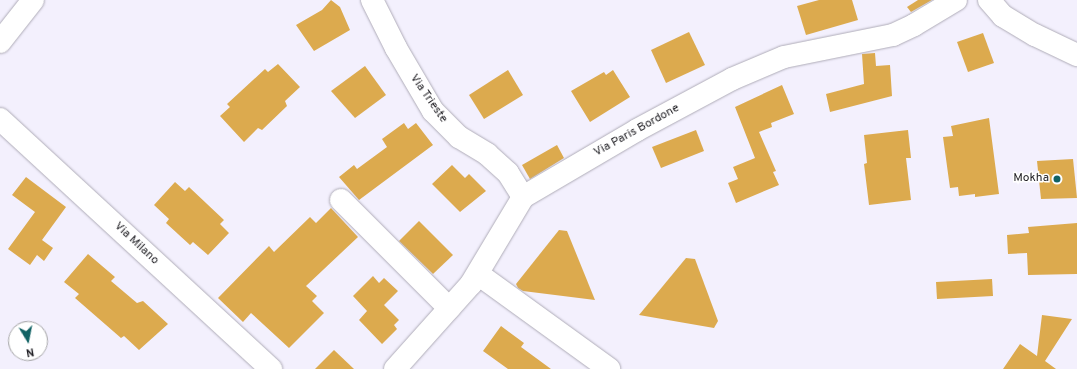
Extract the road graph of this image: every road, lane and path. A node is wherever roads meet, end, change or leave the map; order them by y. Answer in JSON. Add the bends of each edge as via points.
{"nodes":[{"id":1,"x":33,"y":0,"type":"edge"},
{"id":2,"x":372,"y":0,"type":"edge"},
{"id":3,"x":956,"y":0,"type":"edge"},
{"id":4,"x":989,"y":0,"type":"edge"},
{"id":5,"x":0,"y":42,"type":"edge"},
{"id":6,"x":1077,"y":55,"type":"edge"},
{"id":7,"x":0,"y":120,"type":"edge"},
{"id":8,"x":523,"y":197,"type":"junction"},
{"id":9,"x":341,"y":200,"type":"dead end"},
{"id":10,"x":478,"y":274,"type":"junction"},
{"id":11,"x":449,"y":308,"type":"junction"},
{"id":12,"x":271,"y":369,"type":"edge"},
{"id":13,"x":395,"y":369,"type":"edge"},
{"id":14,"x":609,"y":369,"type":"edge"}],
"edges":[{"from":1,"to":5,"type":"street"},
{"from":2,"to":8,"type":"street","name":"Via Trieste","via":[[396,48],[434,111],[459,137],[487,154],[508,173]]},
{"from":3,"to":8,"type":"street","name":"Via Paris Bordone","via":[[893,35],[784,57],[732,79]]},
{"from":4,"to":6,"type":"street","via":[[1004,16],[1035,35]]},
{"from":7,"to":12,"type":"street","name":"Via Milano"},
{"from":8,"to":10,"type":"street","name":"Via Paris Bordone"},
{"from":9,"to":11,"type":"street"},
{"from":10,"to":11,"type":"street","name":"Via Paris Bordone"},
{"from":10,"to":14,"type":"street"},
{"from":11,"to":13,"type":"street","name":"Via Paris Bordone"}]}
